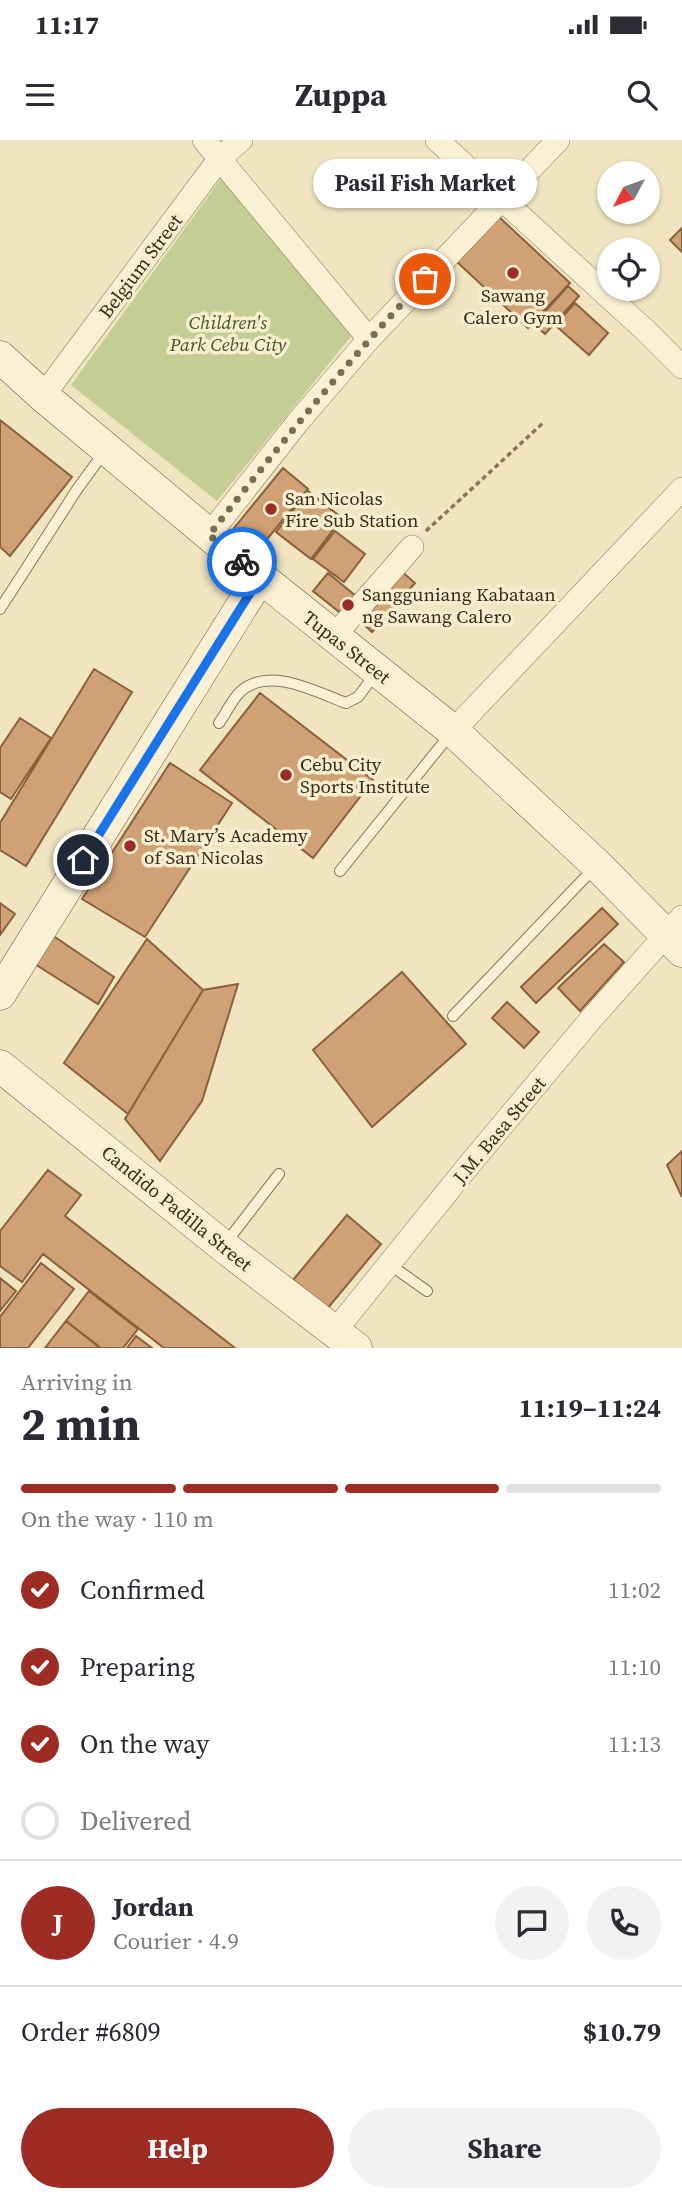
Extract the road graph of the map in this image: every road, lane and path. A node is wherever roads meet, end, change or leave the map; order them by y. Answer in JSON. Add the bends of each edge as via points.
{"nodes":[{"id":1,"x":204,"y":140,"type":"edge"},
{"id":2,"x":241,"y":140,"type":"edge"},
{"id":3,"x":437,"y":140,"type":"edge"},
{"id":4,"x":558,"y":140,"type":"edge"},
{"id":5,"x":220,"y":158,"type":"junction"},
{"id":6,"x":501,"y":200,"type":"junction"},
{"id":7,"x":369,"y":339,"type":"junction"},
{"id":8,"x":0,"y":357,"type":"edge"},
{"id":9,"x":682,"y":367,"type":"edge"},
{"id":10,"x":43,"y":396,"type":"junction"},
{"id":11,"x":543,"y":423,"type":"dead end"},
{"id":12,"x":107,"y":448,"type":"junction"},
{"id":13,"x":682,"y":489,"type":"edge"},
{"id":14,"x":209,"y":535,"type":"junction"},
{"id":15,"x":412,"y":547,"type":"joint"},
{"id":16,"x":260,"y":577,"type":"junction"},
{"id":17,"x":1,"y":606,"type":"edge"},
{"id":18,"x":334,"y":636,"type":"junction"},
{"id":19,"x":378,"y":671,"type":"junction"},
{"id":20,"x":219,"y":723,"type":"dead end"},
{"id":21,"x":453,"y":731,"type":"junction"},
{"id":22,"x":597,"y":865,"type":"junction"},
{"id":23,"x":340,"y":871,"type":"dead end"},
{"id":24,"x":676,"y":934,"type":"edge"},
{"id":25,"x":0,"y":994,"type":"edge"},
{"id":26,"x":453,"y":1016,"type":"dead end"},
{"id":27,"x":0,"y":1066,"type":"edge"},
{"id":28,"x":279,"y":1174,"type":"dead end"},
{"id":29,"x":223,"y":1247,"type":"junction"},
{"id":30,"x":389,"y":1264,"type":"junction"},
{"id":31,"x":427,"y":1291,"type":"dead end"},
{"id":32,"x":338,"y":1342,"type":"edge"}],
"edges":[{"from":1,"to":5,"type":"street"},
{"from":2,"to":5,"type":"street","name":"Belgium Street"},
{"from":3,"to":6,"type":"street"},
{"from":4,"to":6,"type":"street"},
{"from":5,"to":7,"type":"street"},
{"from":5,"to":10,"type":"street","name":"Belgium Street"},
{"from":6,"to":7,"type":"street"},
{"from":6,"to":9,"type":"street"},
{"from":7,"to":14,"type":"street"},
{"from":8,"to":10,"type":"street","name":"Tupas Street"},
{"from":10,"to":12,"type":"street","name":"Tupas Street"},
{"from":11,"to":15,"type":"path"},
{"from":12,"to":14,"type":"street","name":"Tupas Street"},
{"from":12,"to":17,"type":"lane"},
{"from":13,"to":21,"type":"street"},
{"from":14,"to":16,"type":"street","name":"Tupas Street"},
{"from":15,"to":18,"type":"street"},
{"from":16,"to":18,"type":"street","name":"Tupas Street"},
{"from":16,"to":25,"type":"street"},
{"from":18,"to":19,"type":"street","name":"Tupas Street"},
{"from":19,"to":20,"type":"lane","via":[[358,696],[346,703],[292,683],[262,681],[241,691]]},
{"from":19,"to":21,"type":"street","name":"Tupas Street"},
{"from":21,"to":22,"type":"street","name":"Tupas Street"},
{"from":21,"to":23,"type":"lane"},
{"from":22,"to":24,"type":"street","name":"Tupas Street"},
{"from":22,"to":26,"type":"lane"},
{"from":24,"to":30,"type":"street","name":"J.M. Basa Street","via":[[486,1144]]},
{"from":27,"to":29,"type":"street","name":"Candido Padilla Street"},
{"from":28,"to":29,"type":"lane"},
{"from":29,"to":32,"type":"street","name":"Candido Padilla Street"},
{"from":30,"to":31,"type":"lane"},
{"from":30,"to":32,"type":"street","name":"J.M. Basa Street"}]}
